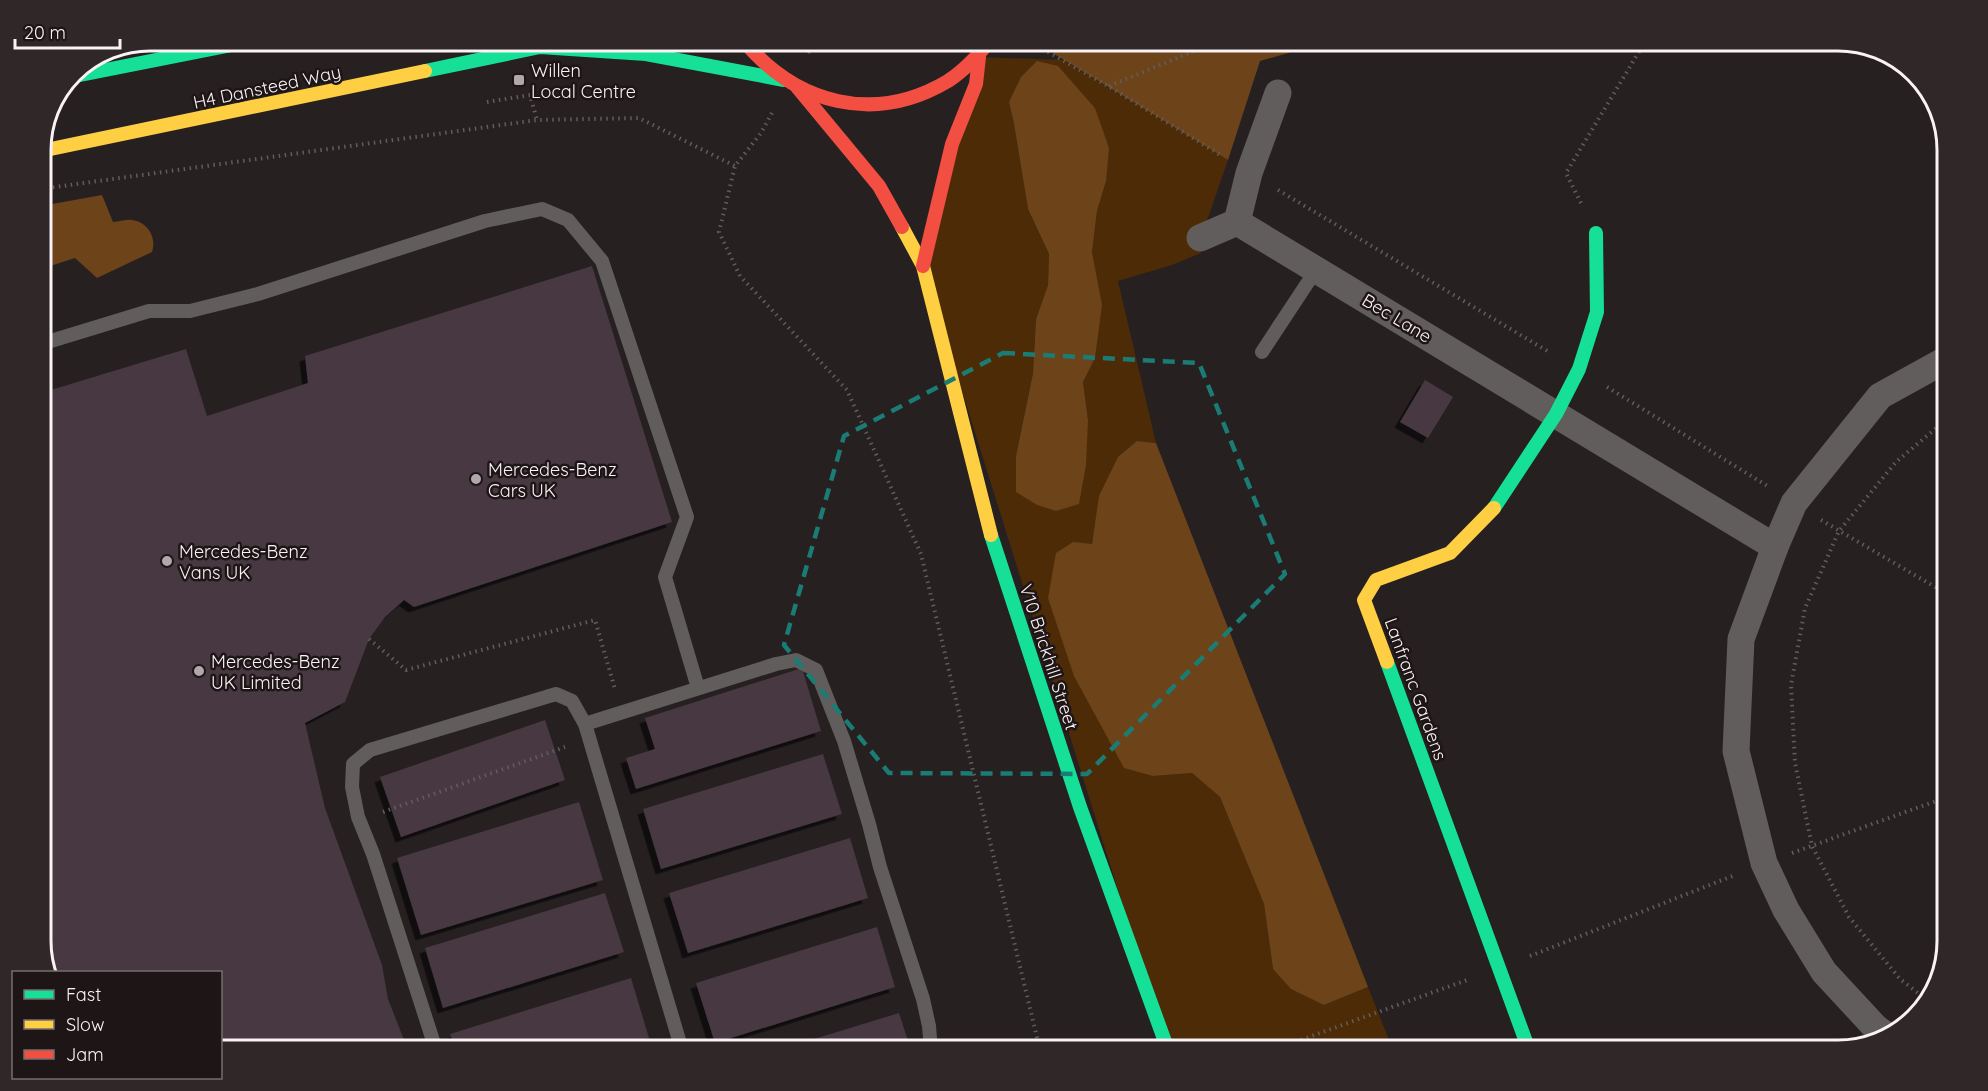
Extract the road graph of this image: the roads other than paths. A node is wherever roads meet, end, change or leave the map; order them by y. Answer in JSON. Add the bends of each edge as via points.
{"nodes":[{"id":1,"x":153,"y":51,"type":"edge"},
{"id":2,"x":521,"y":51,"type":"edge"},
{"id":3,"x":601,"y":51,"type":"edge"},
{"id":4,"x":752,"y":51,"type":"edge"},
{"id":5,"x":983,"y":51,"type":"edge"},
{"id":6,"x":979,"y":57,"type":"junction"},
{"id":7,"x":93,"y":70,"type":"edge"},
{"id":8,"x":790,"y":83,"type":"junction"},
{"id":9,"x":1278,"y":93,"type":"dead end"},
{"id":10,"x":51,"y":149,"type":"edge"},
{"id":11,"x":1237,"y":222,"type":"junction"},
{"id":12,"x":1596,"y":233,"type":"road end"},
{"id":13,"x":1200,"y":238,"type":"dead end"},
{"id":14,"x":923,"y":266,"type":"junction"},
{"id":15,"x":1316,"y":270,"type":"junction"},
{"id":16,"x":51,"y":341,"type":"edge"},
{"id":17,"x":1262,"y":352,"type":"dead end"},
{"id":18,"x":1937,"y":365,"type":"edge"},
{"id":19,"x":1556,"y":414,"type":"junction"},
{"id":20,"x":1775,"y":547,"type":"junction"},
{"id":21,"x":698,"y":688,"type":"junction"},
{"id":22,"x":585,"y":724,"type":"junction"},
{"id":23,"x":1880,"y":1031,"type":"edge"},
{"id":24,"x":433,"y":1040,"type":"edge"},
{"id":25,"x":679,"y":1040,"type":"edge"},
{"id":26,"x":930,"y":1040,"type":"edge"},
{"id":27,"x":1164,"y":1040,"type":"edge"},
{"id":28,"x":1525,"y":1040,"type":"edge"}],
"edges":[{"from":1,"to":7,"type":"street"},
{"from":2,"to":10,"type":"street","name":"H4 Dansteed Way"},
{"from":3,"to":8,"type":"street","name":"H4 Dansteed Way","via":[[646,54]]},
{"from":4,"to":8,"type":"street"},
{"from":5,"to":6,"type":"street"},
{"from":6,"to":8,"type":"street","via":[[952,79],[921,95],[887,103],[853,104],[824,98]]},
{"from":6,"to":14,"type":"street","name":"V10 Brickhill Street","via":[[976,84],[952,144]]},
{"from":8,"to":14,"type":"street","name":"V10 Brickhill Street","via":[[879,186]]},
{"from":9,"to":11,"type":"street","via":[[1249,173]]},
{"from":11,"to":13,"type":"street"},
{"from":11,"to":15,"type":"street","name":"Bec Lane"},
{"from":12,"to":19,"type":"street","via":[[1597,312],[1579,369]]},
{"from":14,"to":27,"type":"street","name":"V10 Brickhill Street","via":[[994,547],[1080,807]]},
{"from":15,"to":17,"type":"lane"},
{"from":15,"to":19,"type":"street","name":"Bec Lane"},
{"from":16,"to":21,"type":"lane","via":[[149,311],[190,311],[258,294],[485,220],[542,209],[568,220],[602,261],[687,517],[665,577]]},
{"from":18,"to":20,"type":"street","via":[[1880,396],[1794,503]]},
{"from":19,"to":20,"type":"street","name":"Bec Lane"},
{"from":19,"to":28,"type":"street","name":"Lanfranc Gardens","via":[[1490,514],[1450,553],[1376,580],[1364,600]]},
{"from":20,"to":23,"type":"street","via":[[1741,639],[1736,751],[1764,863],[1786,910],[1824,972]]},
{"from":21,"to":22,"type":"lane"},
{"from":21,"to":26,"type":"lane","via":[[796,660],[816,670],[844,741],[923,999]]},
{"from":22,"to":24,"type":"lane","via":[[572,701],[556,694],[370,750],[352,764],[352,787],[360,820]]},
{"from":22,"to":25,"type":"lane"}]}
